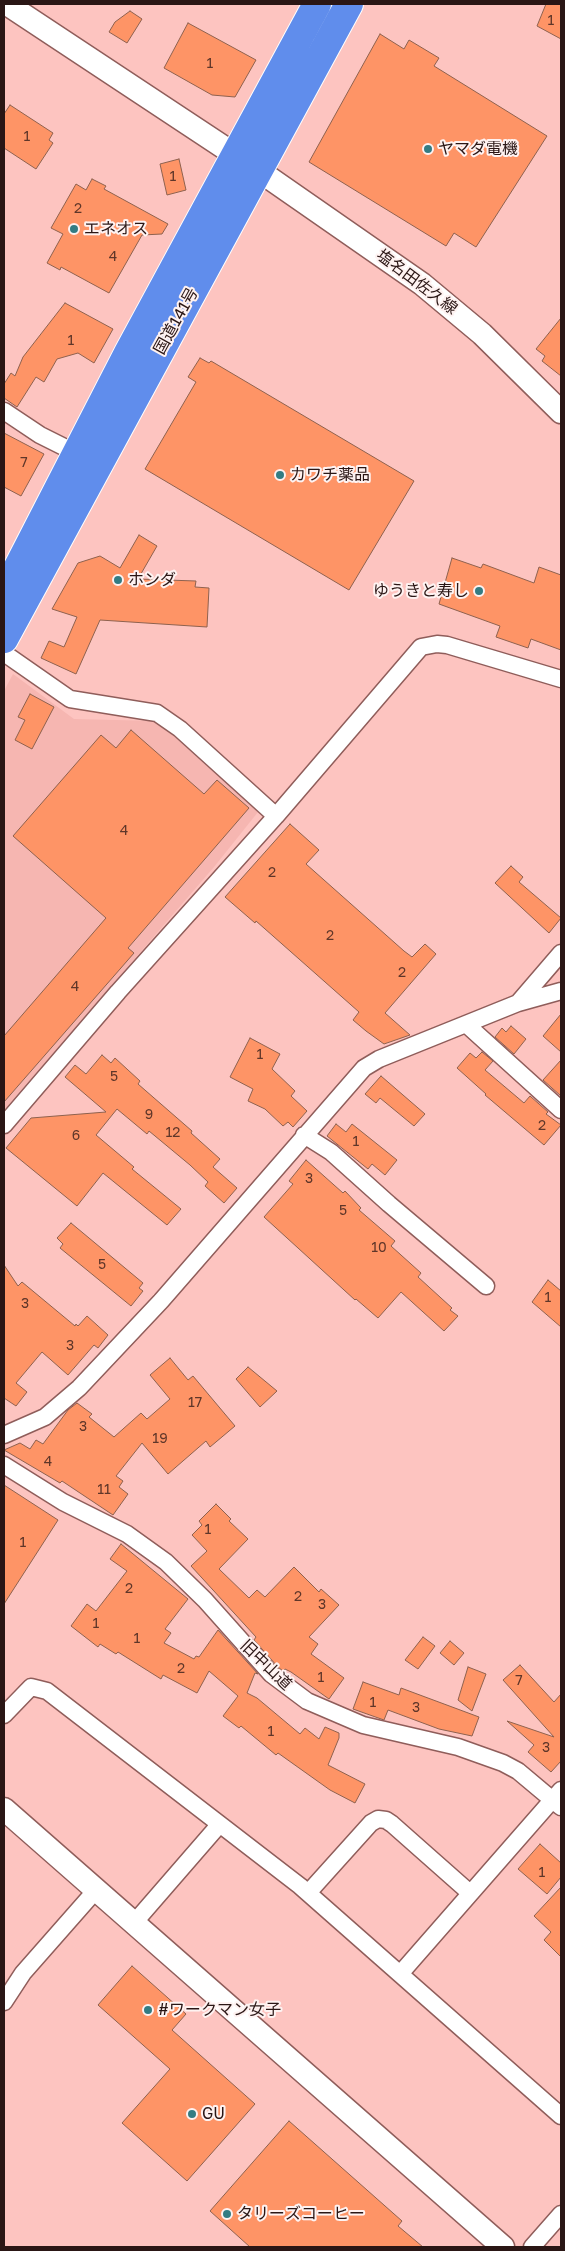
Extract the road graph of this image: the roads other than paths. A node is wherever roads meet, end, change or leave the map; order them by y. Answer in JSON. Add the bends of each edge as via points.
{"nodes":[{"id":1,"x":7,"y":4,"type":"edge"},
{"id":2,"x":317,"y":4,"type":"edge"},
{"id":3,"x":349,"y":4,"type":"edge"},
{"id":4,"x":235,"y":155,"type":"junction"},
{"id":5,"x":258,"y":170,"type":"junction"},
{"id":6,"x":4,"y":411,"type":"edge"},
{"id":7,"x":561,"y":412,"type":"edge"},
{"id":8,"x":76,"y":453,"type":"junction"},
{"id":9,"x":4,"y":594,"type":"edge"},
{"id":10,"x":4,"y":639,"type":"edge"},
{"id":11,"x":4,"y":653,"type":"edge"},
{"id":12,"x":561,"y":679,"type":"edge"},
{"id":13,"x":276,"y":816,"type":"junction"},
{"id":14,"x":561,"y":953,"type":"edge"},
{"id":15,"x":561,"y":991,"type":"edge"},
{"id":16,"x":518,"y":1004,"type":"junction"},
{"id":17,"x":466,"y":1024,"type":"junction"},
{"id":18,"x":561,"y":1110,"type":"edge"},
{"id":19,"x":4,"y":1124,"type":"edge"},
{"id":20,"x":304,"y":1135,"type":"junction"},
{"id":21,"x":486,"y":1286,"type":"dead end"},
{"id":22,"x":4,"y":1435,"type":"edge"},
{"id":23,"x":4,"y":1465,"type":"edge"},
{"id":24,"x":4,"y":1715,"type":"edge"},
{"id":25,"x":558,"y":1799,"type":"edge"},
{"id":26,"x":4,"y":1809,"type":"edge"},
{"id":27,"x":219,"y":1825,"type":"junction"},
{"id":28,"x":96,"y":1890,"type":"junction"},
{"id":29,"x":308,"y":1893,"type":"junction"},
{"id":30,"x":470,"y":1893,"type":"junction"},
{"id":31,"x":134,"y":1923,"type":"junction"},
{"id":32,"x":400,"y":1974,"type":"junction"},
{"id":33,"x":4,"y":2002,"type":"edge"},
{"id":34,"x":560,"y":2112,"type":"edge"},
{"id":35,"x":561,"y":2214,"type":"edge"},
{"id":36,"x":503,"y":2247,"type":"edge"},
{"id":37,"x":532,"y":2247,"type":"edge"}],
"edges":[{"from":1,"to":4,"type":"street","name":"塩名田佐久線"},
{"from":2,"to":4,"type":"highway","name":"国道141号"},
{"from":3,"to":5,"type":"highway","name":"国道141号"},
{"from":4,"to":5,"type":"street","name":"塩名田佐久線"},
{"from":4,"to":8,"type":"highway","name":"国道141号"},
{"from":5,"to":7,"type":"street","name":"塩名田佐久線","via":[[428,289],[482,334]]},
{"from":5,"to":10,"type":"highway","name":"国道141号"},
{"from":6,"to":8,"type":"street","via":[[40,435]]},
{"from":8,"to":9,"type":"highway","name":"国道141号"},
{"from":11,"to":13,"type":"street","via":[[70,698],[157,713],[180,729]]},
{"from":12,"to":13,"type":"street","via":[[447,645],[421,647]]},
{"from":13,"to":19,"type":"street"},
{"from":14,"to":16,"type":"street"},
{"from":15,"to":16,"type":"street"},
{"from":16,"to":17,"type":"street"},
{"from":17,"to":18,"type":"street"},
{"from":17,"to":20,"type":"street","via":[[378,1059],[364,1068]]},
{"from":20,"to":21,"type":"street","via":[[331,1152]]},
{"from":20,"to":22,"type":"street","via":[[154,1308],[79,1388],[45,1418]]},
{"from":23,"to":25,"type":"street","name":"旧中山道","via":[[63,1502],[127,1534],[166,1562],[271,1674],[307,1702],[363,1724],[486,1756],[518,1772]]},
{"from":24,"to":27,"type":"street","via":[[31,1687],[47,1691]]},
{"from":25,"to":30,"type":"street"},
{"from":26,"to":28,"type":"street"},
{"from":27,"to":29,"type":"street"},
{"from":27,"to":31,"type":"street"},
{"from":28,"to":31,"type":"street"},
{"from":28,"to":33,"type":"street","via":[[23,1973]]},
{"from":29,"to":30,"type":"street","via":[[378,1819],[392,1824]]},
{"from":29,"to":32,"type":"street"},
{"from":30,"to":32,"type":"street"},
{"from":31,"to":36,"type":"street"},
{"from":32,"to":34,"type":"street"},
{"from":35,"to":37,"type":"street"}]}
